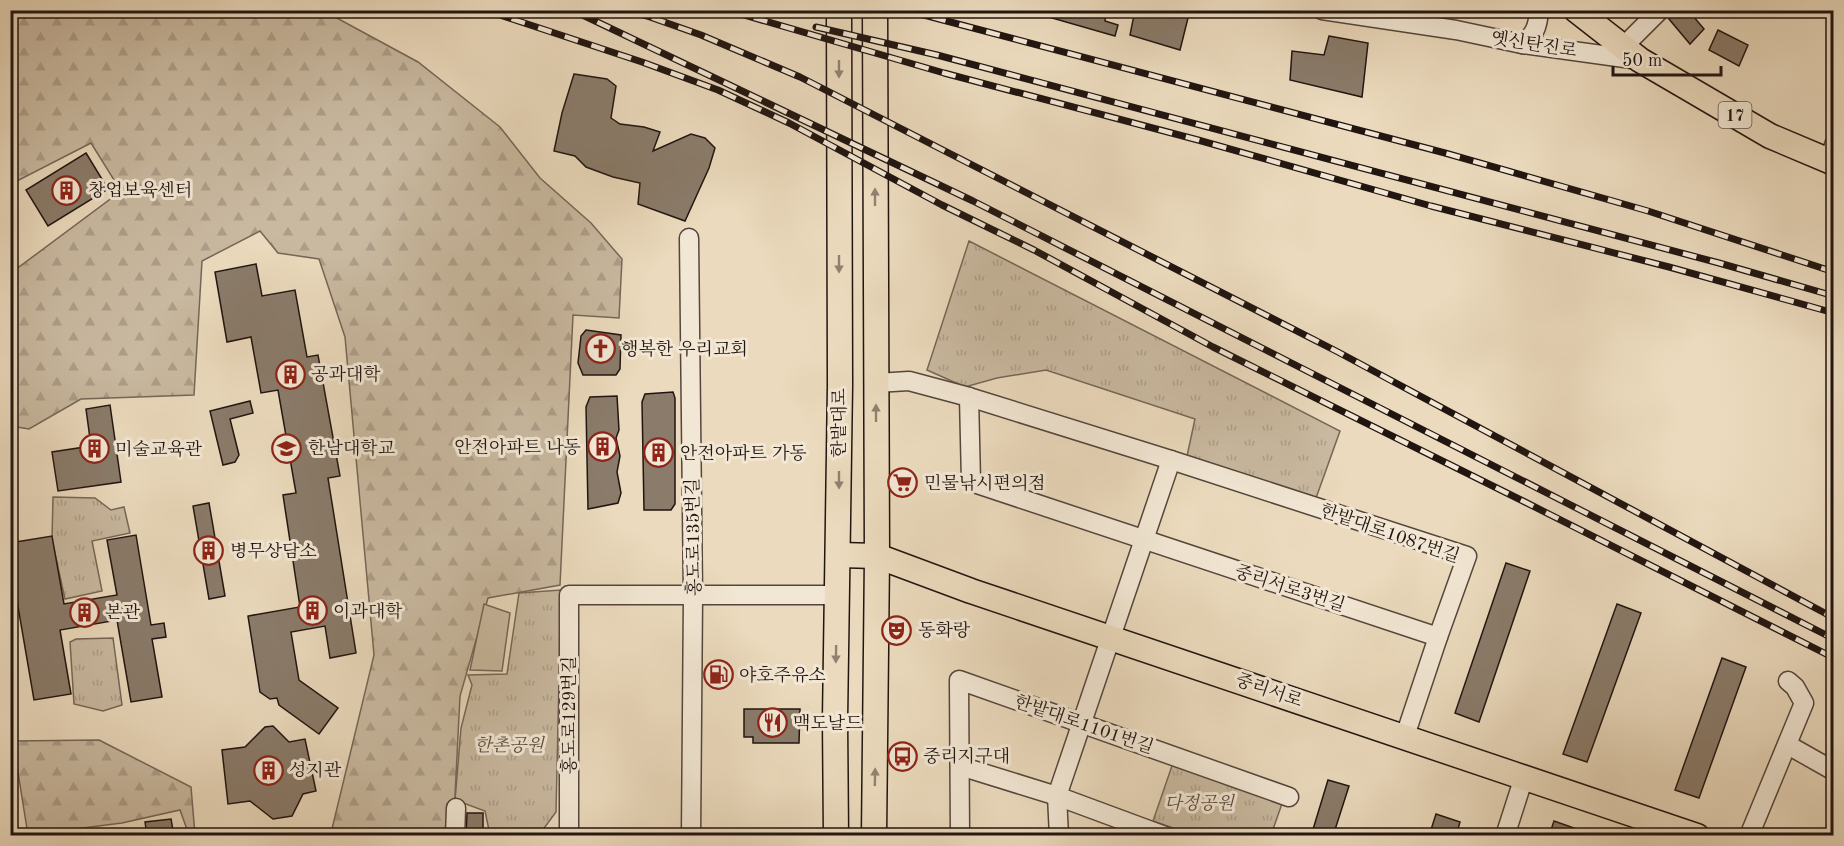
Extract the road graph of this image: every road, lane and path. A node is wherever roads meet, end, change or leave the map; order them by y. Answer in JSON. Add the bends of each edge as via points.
{"nodes":[{"id":1,"x":839,"y":10,"type":"edge"},
{"id":2,"x":875,"y":10,"type":"edge"},
{"id":3,"x":1322,"y":10,"type":"edge"},
{"id":4,"x":1539,"y":10,"type":"edge"},
{"id":5,"x":1576,"y":10,"type":"edge"},
{"id":6,"x":1660,"y":10,"type":"edge"},
{"id":7,"x":1522,"y":44,"type":"junction"},
{"id":8,"x":1632,"y":53,"type":"junction"},
{"id":9,"x":1832,"y":156,"type":"edge"},
{"id":10,"x":689,"y":238,"type":"dead end"},
{"id":11,"x":876,"y":383,"type":"junction"},
{"id":12,"x":969,"y":397,"type":"junction"},
{"id":13,"x":1171,"y":460,"type":"junction"},
{"id":14,"x":1143,"y":539,"type":"junction"},
{"id":15,"x":839,"y":555,"type":"junction"},
{"id":16,"x":877,"y":556,"type":"junction"},
{"id":17,"x":837,"y":595,"type":"junction"},
{"id":18,"x":693,"y":596,"type":"junction"},
{"id":19,"x":1111,"y":637,"type":"junction"},
{"id":20,"x":1437,"y":638,"type":"junction"},
{"id":21,"x":1788,"y":681,"type":"dead end"},
{"id":22,"x":1084,"y":723,"type":"junction"},
{"id":23,"x":1405,"y":736,"type":"junction"},
{"id":24,"x":1788,"y":745,"type":"junction"},
{"id":25,"x":960,"y":766,"type":"junction"},
{"id":26,"x":1833,"y":771,"type":"edge"},
{"id":27,"x":1524,"y":777,"type":"junction"},
{"id":28,"x":1058,"y":796,"type":"junction"},
{"id":29,"x":1289,"y":797,"type":"dead end"},
{"id":30,"x":456,"y":808,"type":"dead end"},
{"id":31,"x":455,"y":836,"type":"edge"},
{"id":32,"x":569,"y":836,"type":"edge"},
{"id":33,"x":691,"y":836,"type":"edge"},
{"id":34,"x":836,"y":836,"type":"edge"},
{"id":35,"x":874,"y":836,"type":"edge"},
{"id":36,"x":960,"y":836,"type":"edge"},
{"id":37,"x":1059,"y":836,"type":"edge"},
{"id":38,"x":1165,"y":836,"type":"edge"},
{"id":39,"x":1505,"y":836,"type":"edge"},
{"id":40,"x":1697,"y":836,"type":"edge"},
{"id":41,"x":1749,"y":836,"type":"edge"}],
"edges":[{"from":1,"to":15,"type":"main road","name":"한밭대로","one_way":true},
{"from":11,"to":2,"type":"main road","name":"한밭대로","one_way":true},
{"from":3,"to":7,"type":"street","name":"옛신탄진로"},
{"from":4,"to":7,"type":"street","via":[[1532,37]]},
{"from":5,"to":8,"type":"main road","number":"17"},
{"from":6,"to":8,"type":"street"},
{"from":7,"to":8,"type":"street","name":"옛신탄진로"},
{"from":8,"to":9,"type":"main road","number":"17","via":[[1770,136]]},
{"from":10,"to":18,"type":"street","name":"홍도로135번길"},
{"from":11,"to":12,"type":"street","name":"한밭대로1087번길","via":[[909,381]]},
{"from":16,"to":11,"type":"main road","name":"한밭대로","one_way":true},
{"from":12,"to":13,"type":"street","name":"한밭대로1087번길"},
{"from":12,"to":14,"type":"street","name":"중리서로3번길","via":[[971,482]]},
{"from":13,"to":14,"type":"street"},
{"from":13,"to":20,"type":"street","name":"한밭대로1087번길","via":[[1467,556]]},
{"from":14,"to":19,"type":"street"},
{"from":14,"to":20,"type":"street","name":"중리서로3번길"},
{"from":15,"to":16,"type":"main road","name":"중리서로"},
{"from":15,"to":17,"type":"main road","name":"한밭대로"},
{"from":16,"to":19,"type":"main road","name":"중리서로"},
{"from":35,"to":16,"type":"main road","name":"한밭대로","one_way":true},
{"from":17,"to":18,"type":"street"},
{"from":17,"to":34,"type":"main road","name":"한밭대로","one_way":true},
{"from":18,"to":32,"type":"street","name":"홍도로129번길","via":[[569,595]]},
{"from":18,"to":33,"type":"street","name":"홍도로135번길"},
{"from":19,"to":22,"type":"street"},
{"from":19,"to":23,"type":"main road","name":"중리서로"},
{"from":20,"to":23,"type":"street","name":"한밭대로1087번길"},
{"from":21,"to":24,"type":"street","via":[[1804,703]]},
{"from":22,"to":25,"type":"street","name":"한밭대로1101번길","via":[[959,680]]},
{"from":22,"to":28,"type":"street"},
{"from":22,"to":29,"type":"street","name":"한밭대로1101번길"},
{"from":23,"to":27,"type":"main road","name":"중리서로"},
{"from":24,"to":26,"type":"street"},
{"from":24,"to":41,"type":"street"},
{"from":25,"to":28,"type":"street"},
{"from":25,"to":36,"type":"street"},
{"from":27,"to":39,"type":"street"},
{"from":27,"to":40,"type":"main road","name":"중리서로"},
{"from":28,"to":37,"type":"street"},
{"from":28,"to":38,"type":"street"},
{"from":30,"to":31,"type":"street"}]}
